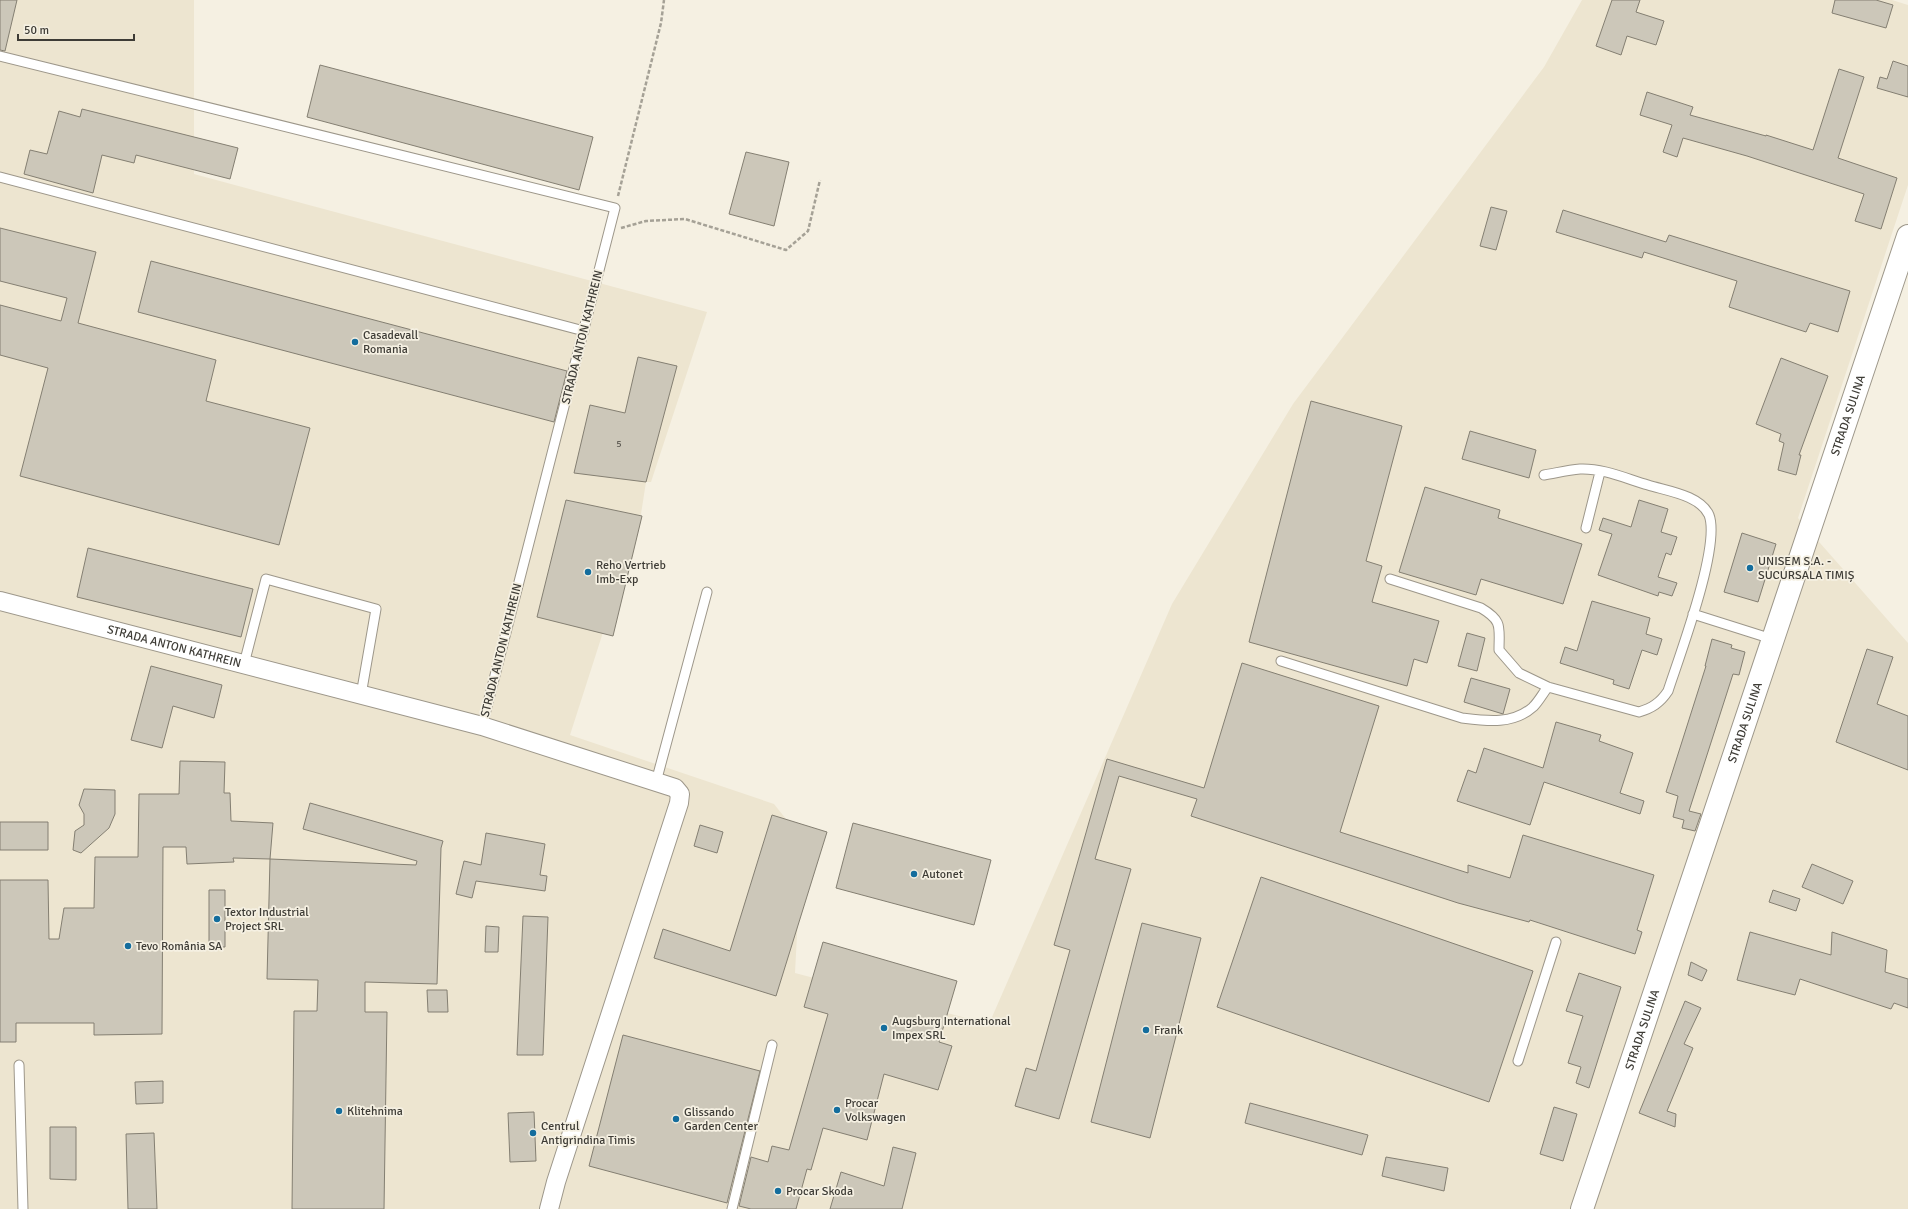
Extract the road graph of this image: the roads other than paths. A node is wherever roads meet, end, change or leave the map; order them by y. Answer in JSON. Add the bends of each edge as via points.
{"nodes":[{"id":1,"x":0,"y":56,"type":"edge"},
{"id":2,"x":0,"y":177,"type":"edge"},
{"id":3,"x":1908,"y":236,"type":"edge"},
{"id":4,"x":584,"y":330,"type":"junction"},
{"id":5,"x":1600,"y":472,"type":"junction"},
{"id":6,"x":1544,"y":475,"type":"dead end"},
{"id":7,"x":1586,"y":528,"type":"dead end"},
{"id":8,"x":1390,"y":579,"type":"dead end"},
{"id":9,"x":707,"y":592,"type":"dead end"},
{"id":10,"x":0,"y":601,"type":"edge"},
{"id":11,"x":1693,"y":614,"type":"junction"},
{"id":12,"x":1772,"y":639,"type":"junction"},
{"id":13,"x":1281,"y":661,"type":"dead end"},
{"id":14,"x":244,"y":664,"type":"junction"},
{"id":15,"x":1548,"y":687,"type":"junction"},
{"id":16,"x":361,"y":695,"type":"junction"},
{"id":17,"x":482,"y":726,"type":"junction"},
{"id":18,"x":656,"y":782,"type":"junction"},
{"id":19,"x":1556,"y":942,"type":"dead end"},
{"id":20,"x":772,"y":1045,"type":"dead end"},
{"id":21,"x":1518,"y":1060,"type":"dead end"},
{"id":22,"x":19,"y":1065,"type":"dead end"},
{"id":23,"x":23,"y":1209,"type":"edge"},
{"id":24,"x":549,"y":1209,"type":"edge"},
{"id":25,"x":732,"y":1209,"type":"edge"},
{"id":26,"x":1582,"y":1209,"type":"edge"}],
"edges":[{"from":1,"to":4,"type":"lane","name":"STRADA ANTON KATHREIN","via":[[615,208]]},
{"from":2,"to":4,"type":"lane"},
{"from":3,"to":12,"type":"street","name":"STRADA SULINA"},
{"from":4,"to":17,"type":"lane","name":"STRADA ANTON KATHREIN"},
{"from":5,"to":6,"type":"lane","via":[[1581,469]]},
{"from":5,"to":7,"type":"lane"},
{"from":5,"to":11,"type":"lane","via":[[1694,498],[1708,514],[1712,534]]},
{"from":8,"to":15,"type":"lane","via":[[1481,608],[1491,614],[1498,623],[1499,650],[1506,661],[1518,673]]},
{"from":9,"to":18,"type":"lane"},
{"from":10,"to":14,"type":"street","name":"STRADA ANTON KATHREIN"},
{"from":11,"to":12,"type":"lane"},
{"from":11,"to":15,"type":"lane","via":[[1668,691],[1651,709],[1638,712]]},
{"from":12,"to":26,"type":"street","name":"STRADA SULINA"},
{"from":13,"to":15,"type":"lane","via":[[1462,718],[1483,721],[1503,721],[1516,716],[1533,707]]},
{"from":14,"to":16,"type":"street","name":"STRADA ANTON KATHREIN"},
{"from":14,"to":16,"type":"lane","via":[[266,579],[376,609]]},
{"from":16,"to":17,"type":"street","name":"STRADA ANTON KATHREIN"},
{"from":17,"to":18,"type":"street"},
{"from":18,"to":24,"type":"street","via":[[675,788],[680,794],[680,803]]},
{"from":19,"to":21,"type":"lane"},
{"from":20,"to":25,"type":"lane"},
{"from":22,"to":23,"type":"lane"}]}
